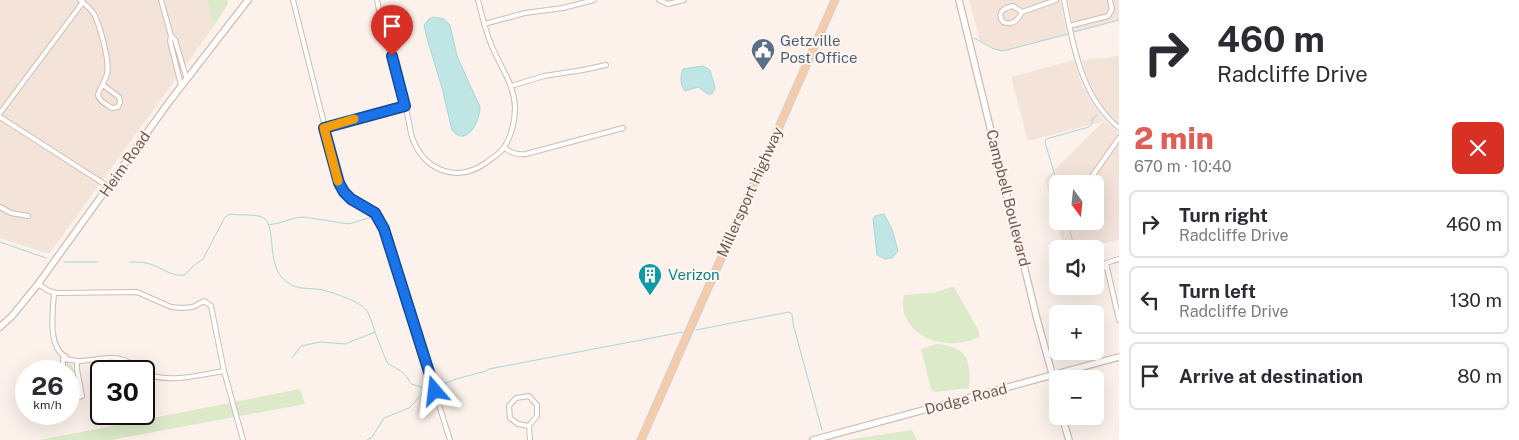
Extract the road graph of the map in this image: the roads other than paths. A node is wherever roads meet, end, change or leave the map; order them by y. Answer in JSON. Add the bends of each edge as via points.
{"nodes":[{"id":1,"x":161,"y":0,"type":"edge"},
{"id":2,"x":248,"y":0,"type":"edge"},
{"id":3,"x":293,"y":0,"type":"edge"},
{"id":4,"x":377,"y":0,"type":"edge"},
{"id":5,"x":478,"y":0,"type":"edge"},
{"id":6,"x":594,"y":0,"type":"edge"},
{"id":7,"x":659,"y":0,"type":"edge"},
{"id":8,"x":684,"y":0,"type":"edge"},
{"id":9,"x":835,"y":0,"type":"edge"},
{"id":10,"x":959,"y":0,"type":"edge"},
{"id":11,"x":1056,"y":0,"type":"edge"},
{"id":12,"x":1064,"y":0,"type":"edge"},
{"id":13,"x":1110,"y":0,"type":"edge"},
{"id":14,"x":82,"y":1,"type":"edge"},
{"id":15,"x":1022,"y":12,"type":"junction"},
{"id":16,"x":484,"y":24,"type":"junction"},
{"id":17,"x":1069,"y":26,"type":"junction"},
{"id":18,"x":171,"y":36,"type":"junction"},
{"id":19,"x":606,"y":65,"type":"dead end"},
{"id":20,"x":187,"y":80,"type":"junction"},
{"id":21,"x":103,"y":85,"type":"junction"},
{"id":22,"x":182,"y":86,"type":"junction"},
{"id":23,"x":511,"y":86,"type":"junction"},
{"id":24,"x":405,"y":106,"type":"junction"},
{"id":25,"x":0,"y":113,"type":"edge"},
{"id":26,"x":0,"y":117,"type":"edge"},
{"id":27,"x":324,"y":128,"type":"junction"},
{"id":28,"x":623,"y":128,"type":"dead end"},
{"id":29,"x":1119,"y":128,"type":"edge"},
{"id":30,"x":1119,"y":138,"type":"edge"},
{"id":31,"x":504,"y":147,"type":"junction"},
{"id":32,"x":1093,"y":175,"type":"edge"},
{"id":33,"x":109,"y":187,"type":"junction"},
{"id":34,"x":0,"y":207,"type":"edge"},
{"id":35,"x":28,"y":216,"type":"dead end"},
{"id":36,"x":1119,"y":260,"type":"edge"},
{"id":37,"x":1106,"y":266,"type":"joint"},
{"id":38,"x":38,"y":284,"type":"junction"},
{"id":39,"x":54,"y":293,"type":"junction"},
{"id":40,"x":1119,"y":320,"type":"edge"},
{"id":41,"x":0,"y":327,"type":"edge"},
{"id":42,"x":1119,"y":357,"type":"edge"},
{"id":43,"x":63,"y":358,"type":"joint"},
{"id":44,"x":72,"y":360,"type":"edge"},
{"id":45,"x":91,"y":360,"type":"edge"},
{"id":46,"x":125,"y":360,"type":"edge"},
{"id":47,"x":1052,"y":370,"type":"edge"},
{"id":48,"x":1071,"y":370,"type":"edge"},
{"id":49,"x":224,"y":371,"type":"junction"},
{"id":50,"x":1049,"y":376,"type":"edge"},
{"id":51,"x":155,"y":377,"type":"edge"},
{"id":52,"x":80,"y":385,"type":"edge"},
{"id":53,"x":80,"y":397,"type":"edge"},
{"id":54,"x":1065,"y":425,"type":"edge"},
{"id":55,"x":529,"y":426,"type":"junction"},
{"id":56,"x":244,"y":440,"type":"edge"},
{"id":57,"x":450,"y":440,"type":"edge"},
{"id":58,"x":530,"y":440,"type":"edge"},
{"id":59,"x":641,"y":440,"type":"edge"},
{"id":60,"x":814,"y":440,"type":"edge"},
{"id":61,"x":1069,"y":440,"type":"edge"}],
"edges":[{"from":1,"to":18,"type":"street"},
{"from":2,"to":20,"type":"street","name":"Heim Road"},
{"from":3,"to":27,"type":"street"},
{"from":4,"to":24,"type":"street"},
{"from":5,"to":16,"type":"street"},
{"from":6,"to":16,"type":"street"},
{"from":7,"to":8,"type":"street","via":[[668,4]]},
{"from":9,"to":59,"type":"main road","name":"Millersport Highway"},
{"from":10,"to":47,"type":"street","name":"Campbell Boulevard"},
{"from":11,"to":15,"type":"street"},
{"from":12,"to":17,"type":"street"},
{"from":13,"to":17,"type":"street","via":[[1112,9],[1108,16]]},
{"from":14,"to":21,"type":"street","via":[[94,15],[106,54],[107,72]]},
{"from":14,"to":25,"type":"street"},
{"from":15,"to":15,"type":"street","via":[[1013,6],[1006,7],[1001,12],[1001,19],[1006,23],[1015,22]]},
{"from":16,"to":23,"type":"street"},
{"from":17,"to":29,"type":"street","via":[[1090,92]]},
{"from":18,"to":20,"type":"street"},
{"from":18,"to":22,"type":"street"},
{"from":19,"to":23,"type":"street","via":[[544,76]]},
{"from":20,"to":22,"type":"street","name":"Heim Road"},
{"from":21,"to":21,"type":"street","via":[[98,92],[99,97],[112,108],[118,107],[119,97]]},
{"from":22,"to":33,"type":"street","name":"Heim Road"},
{"from":23,"to":31,"type":"street","via":[[515,116]]},
{"from":24,"to":27,"type":"street"},
{"from":24,"to":31,"type":"street","via":[[416,146],[428,162],[447,172],[473,171]]},
{"from":26,"to":33,"type":"street"},
{"from":27,"to":57,"type":"street","via":[[344,192],[375,213],[384,229]]},
{"from":28,"to":31,"type":"street","via":[[526,154],[517,154]]},
{"from":30,"to":32,"type":"street"},
{"from":33,"to":38,"type":"street","name":"Heim Road"},
{"from":34,"to":35,"type":"street"},
{"from":36,"to":37,"type":"street"},
{"from":37,"to":40,"type":"street"},
{"from":38,"to":39,"type":"street"},
{"from":38,"to":41,"type":"street","name":"Heim Road"},
{"from":39,"to":43,"type":"street","via":[[53,335],[57,350],[66,357]]},
{"from":39,"to":49,"type":"street","via":[[137,292],[182,308],[206,302],[211,306]]},
{"from":42,"to":48,"type":"street","name":"Dodge Road"},
{"from":43,"to":44,"type":"street"},
{"from":45,"to":46,"type":"street"},
{"from":49,"to":51,"type":"street","via":[[165,379]]},
{"from":49,"to":56,"type":"street"},
{"from":50,"to":60,"type":"street","name":"Dodge Road"},
{"from":52,"to":53,"type":"street"},
{"from":54,"to":61,"type":"street"},
{"from":55,"to":55,"type":"street","via":[[537,416],[537,405],[529,396],[516,398],[508,406],[510,418]]},
{"from":55,"to":58,"type":"street"}]}
